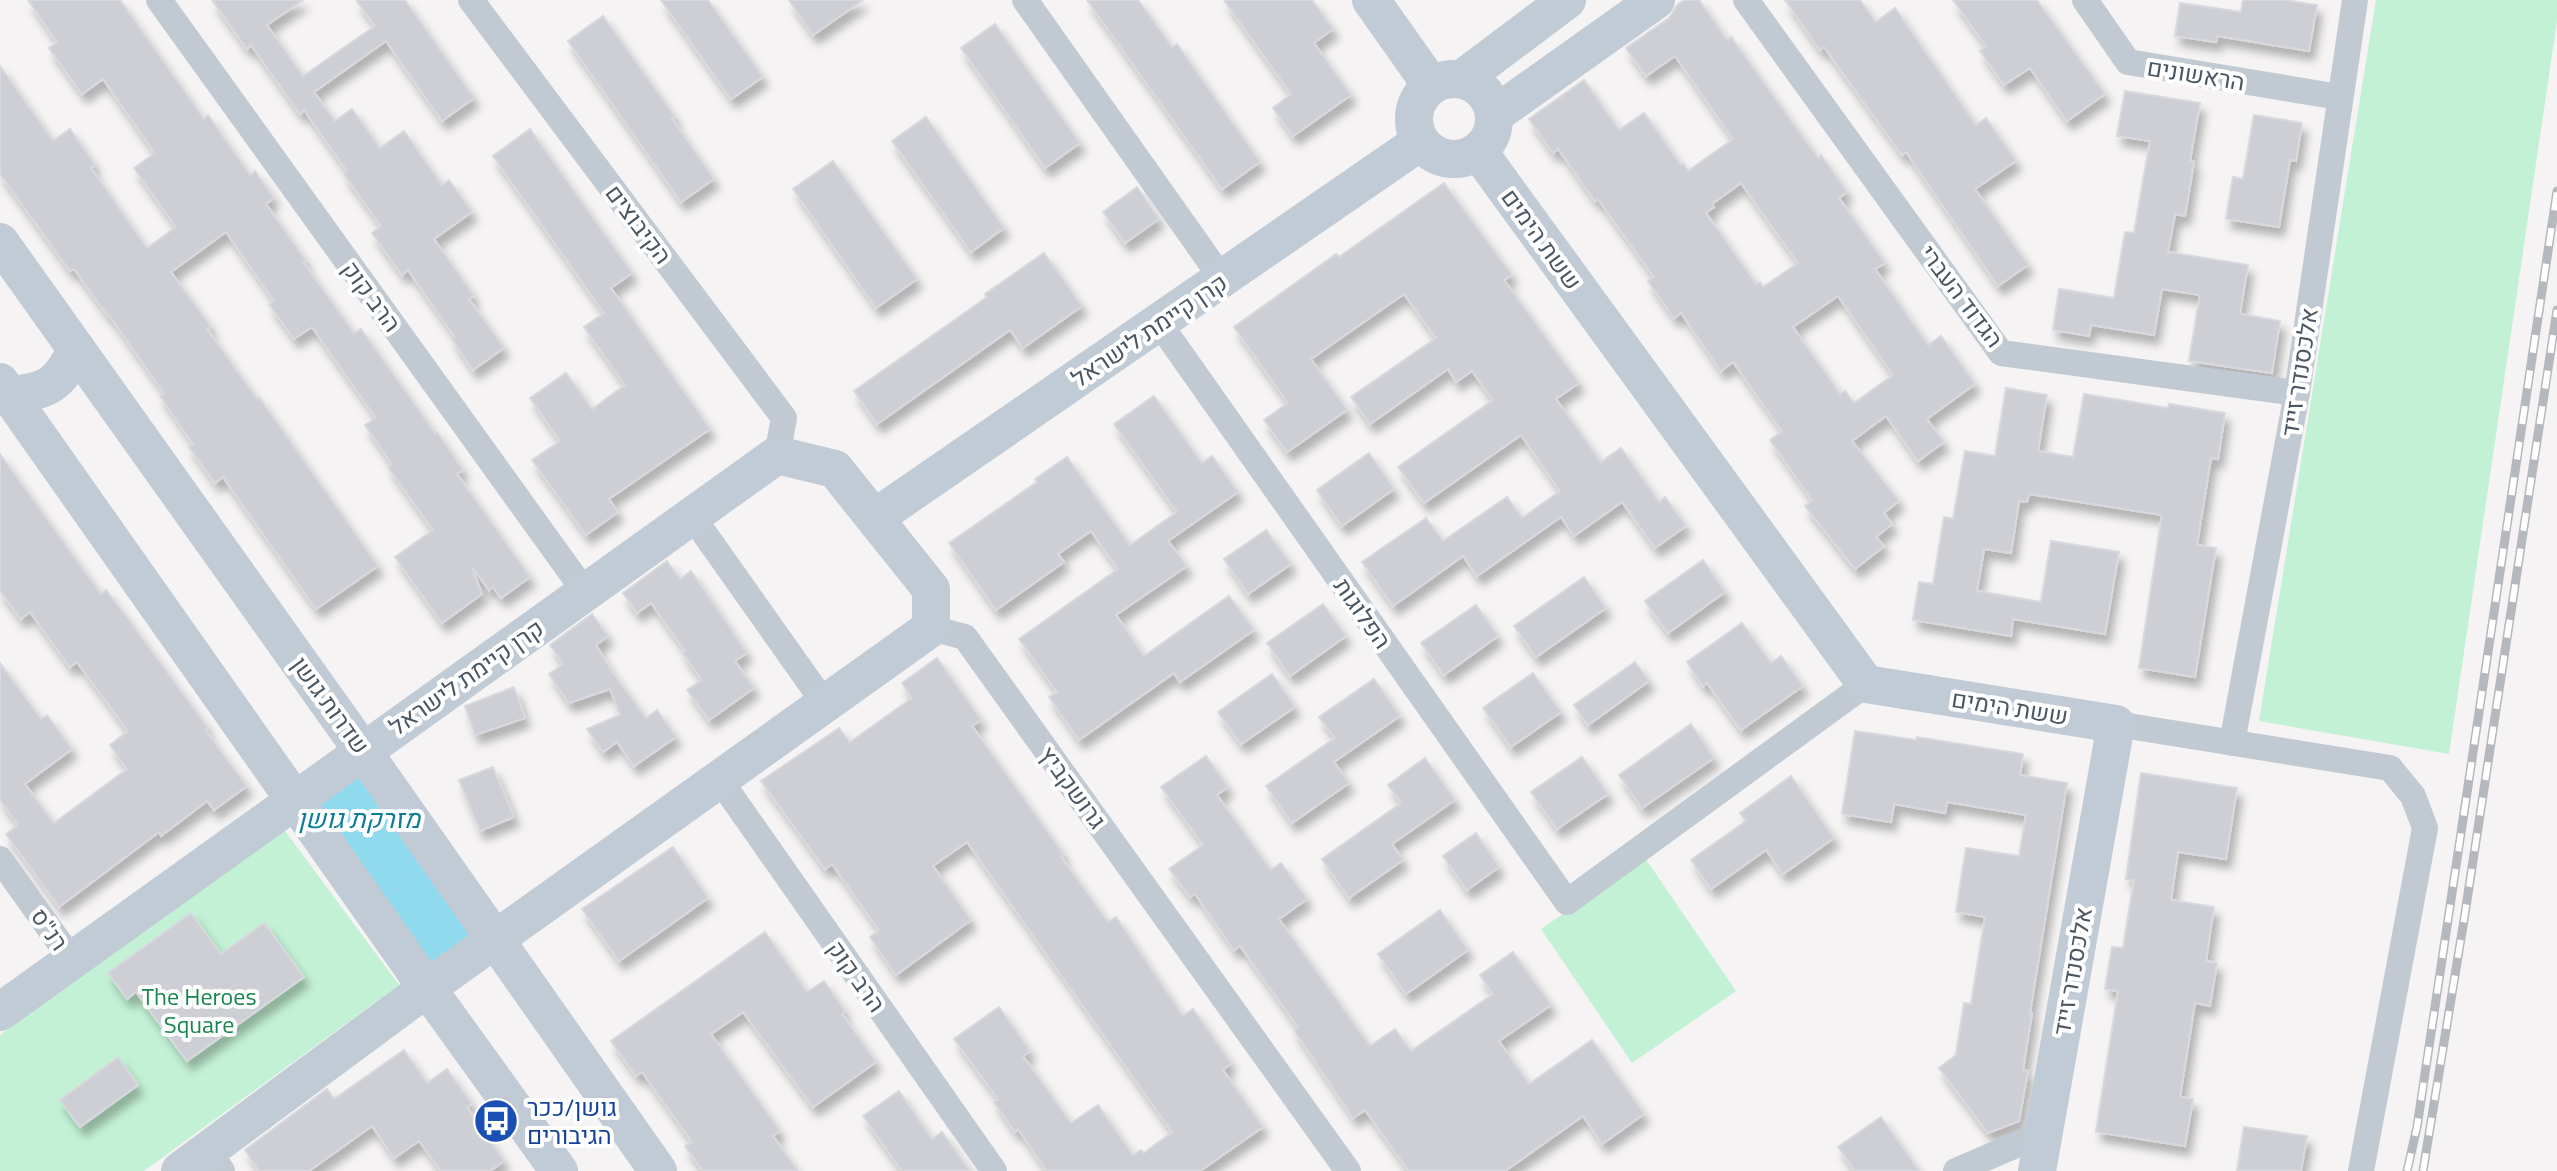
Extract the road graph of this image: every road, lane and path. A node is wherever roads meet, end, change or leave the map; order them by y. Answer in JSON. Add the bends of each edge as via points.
{"nodes":[{"id":1,"x":159,"y":0,"type":"edge"},
{"id":2,"x":471,"y":0,"type":"edge"},
{"id":3,"x":1025,"y":0,"type":"edge"},
{"id":4,"x":1371,"y":0,"type":"edge"},
{"id":5,"x":1567,"y":0,"type":"edge"},
{"id":6,"x":1656,"y":0,"type":"edge"},
{"id":7,"x":1746,"y":0,"type":"edge"},
{"id":8,"x":2085,"y":0,"type":"edge"},
{"id":9,"x":2355,"y":0,"type":"edge"},
{"id":10,"x":1446,"y":82,"type":"junction"},
{"id":11,"x":2339,"y":97,"type":"junction"},
{"id":12,"x":1494,"y":115,"type":"junction"},
{"id":13,"x":1420,"y":142,"type":"junction"},
{"id":14,"x":1478,"y":151,"type":"junction"},
{"id":15,"x":0,"y":242,"type":"edge"},
{"id":16,"x":1223,"y":280,"type":"junction"},
{"id":17,"x":1159,"y":323,"type":"junction"},
{"id":18,"x":76,"y":349,"type":"junction"},
{"id":19,"x":4,"y":388,"type":"edge"},
{"id":20,"x":2297,"y":393,"type":"junction"},
{"id":21,"x":777,"y":455,"type":"junction"},
{"id":22,"x":692,"y":516,"type":"junction"},
{"id":23,"x":876,"y":517,"type":"junction"},
{"id":24,"x":585,"y":592,"type":"junction"},
{"id":25,"x":931,"y":628,"type":"junction"},
{"id":26,"x":1866,"y":684,"type":"junction"},
{"id":27,"x":825,"y":704,"type":"junction"},
{"id":28,"x":2116,"y":724,"type":"junction"},
{"id":29,"x":2232,"y":743,"type":"junction"},
{"id":30,"x":362,"y":750,"type":"junction"},
{"id":31,"x":720,"y":780,"type":"junction"},
{"id":32,"x":294,"y":800,"type":"junction"},
{"id":33,"x":0,"y":859,"type":"edge"},
{"id":34,"x":497,"y":941,"type":"junction"},
{"id":35,"x":72,"y":960,"type":"junction"},
{"id":36,"x":427,"y":988,"type":"junction"},
{"id":37,"x":0,"y":1012,"type":"edge"},
{"id":38,"x":2044,"y":1133,"type":"junction"},
{"id":39,"x":204,"y":1164,"type":"edge"},
{"id":40,"x":559,"y":1171,"type":"edge"},
{"id":41,"x":658,"y":1171,"type":"edge"},
{"id":42,"x":994,"y":1171,"type":"edge"},
{"id":43,"x":1348,"y":1171,"type":"edge"},
{"id":44,"x":1956,"y":1171,"type":"edge"},
{"id":45,"x":2037,"y":1171,"type":"edge"},
{"id":46,"x":2361,"y":1171,"type":"edge"}],
"edges":[{"from":1,"to":24,"type":"street","name":"הרב קוק"},
{"from":2,"to":21,"type":"street","name":"הקיבוצים","via":[[784,418]]},
{"from":3,"to":16,"type":"street"},
{"from":4,"to":10,"type":"street"},
{"from":5,"to":10,"type":"street"},
{"from":6,"to":12,"type":"street"},
{"from":7,"to":20,"type":"street","name":"הגדוד העברי","via":[[2001,353]]},
{"from":8,"to":11,"type":"street","name":"הראשונים","via":[[2128,62]]},
{"from":9,"to":11,"type":"street","name":"אלכסנדר זייד"},
{"from":10,"to":12,"type":"street","via":[[1474,84],[1484,92]]},
{"from":10,"to":13,"type":"street","via":[[1421,94],[1413,118]]},
{"from":11,"to":20,"type":"street","name":"אלכסנדר זייד"},
{"from":12,"to":14,"type":"street","via":[[1488,141]]},
{"from":13,"to":14,"type":"street","via":[[1441,158]]},
{"from":13,"to":16,"type":"street","name":"קרן קיימת לישראל"},
{"from":14,"to":26,"type":"street","name":"ששת הימים"},
{"from":15,"to":18,"type":"street","name":"שדרות גושן"},
{"from":16,"to":17,"type":"street","name":"קרן קיימת לישראל"},
{"from":17,"to":23,"type":"street","name":"קרן קיימת לישראל"},
{"from":17,"to":26,"type":"street","name":"הפלוגות","via":[[1567,902]]},
{"from":18,"to":19,"type":"street","via":[[67,371],[51,385],[33,393]]},
{"from":18,"to":30,"type":"street","name":"שדרות גושן"},
{"from":19,"to":32,"type":"street"},
{"from":20,"to":29,"type":"street","name":"אלכסנדר זייד"},
{"from":21,"to":22,"type":"street","name":"קרן קיימת לישראל"},
{"from":21,"to":23,"type":"street","via":[[835,469]]},
{"from":22,"to":24,"type":"street","name":"קרן קיימת לישראל"},
{"from":22,"to":27,"type":"street"},
{"from":23,"to":25,"type":"street","via":[[931,589]]},
{"from":24,"to":30,"type":"street","name":"קרן קיימת לישראל"},
{"from":25,"to":27,"type":"street"},
{"from":25,"to":43,"type":"street","name":"גרושקביץ","via":[[965,637]]},
{"from":26,"to":28,"type":"street","name":"ששת הימים"},
{"from":27,"to":31,"type":"street"},
{"from":28,"to":29,"type":"street","name":"ששת הימים"},
{"from":28,"to":38,"type":"street","name":"אלכסנדר זייד"},
{"from":29,"to":46,"type":"street","name":"ששת הימים","via":[[2390,768],[2413,796],[2425,828]]},
{"from":30,"to":32,"type":"street","name":"קרן קיימת לישראל"},
{"from":30,"to":34,"type":"street","name":"שדרות גושן"},
{"from":31,"to":34,"type":"street"},
{"from":31,"to":42,"type":"street","name":"הרב קוק"},
{"from":32,"to":35,"type":"street","name":"קרן קיימת לישראל"},
{"from":32,"to":36,"type":"street"},
{"from":33,"to":35,"type":"street","name":"רנ\"ס"},
{"from":34,"to":36,"type":"street"},
{"from":34,"to":41,"type":"street","name":"שדרות גושן"},
{"from":35,"to":37,"type":"street","name":"קרן קיימת לישראל"},
{"from":36,"to":39,"type":"street"},
{"from":36,"to":40,"type":"street"},
{"from":38,"to":44,"type":"street"},
{"from":38,"to":45,"type":"street","name":"אלכסנדר זייד"}]}
